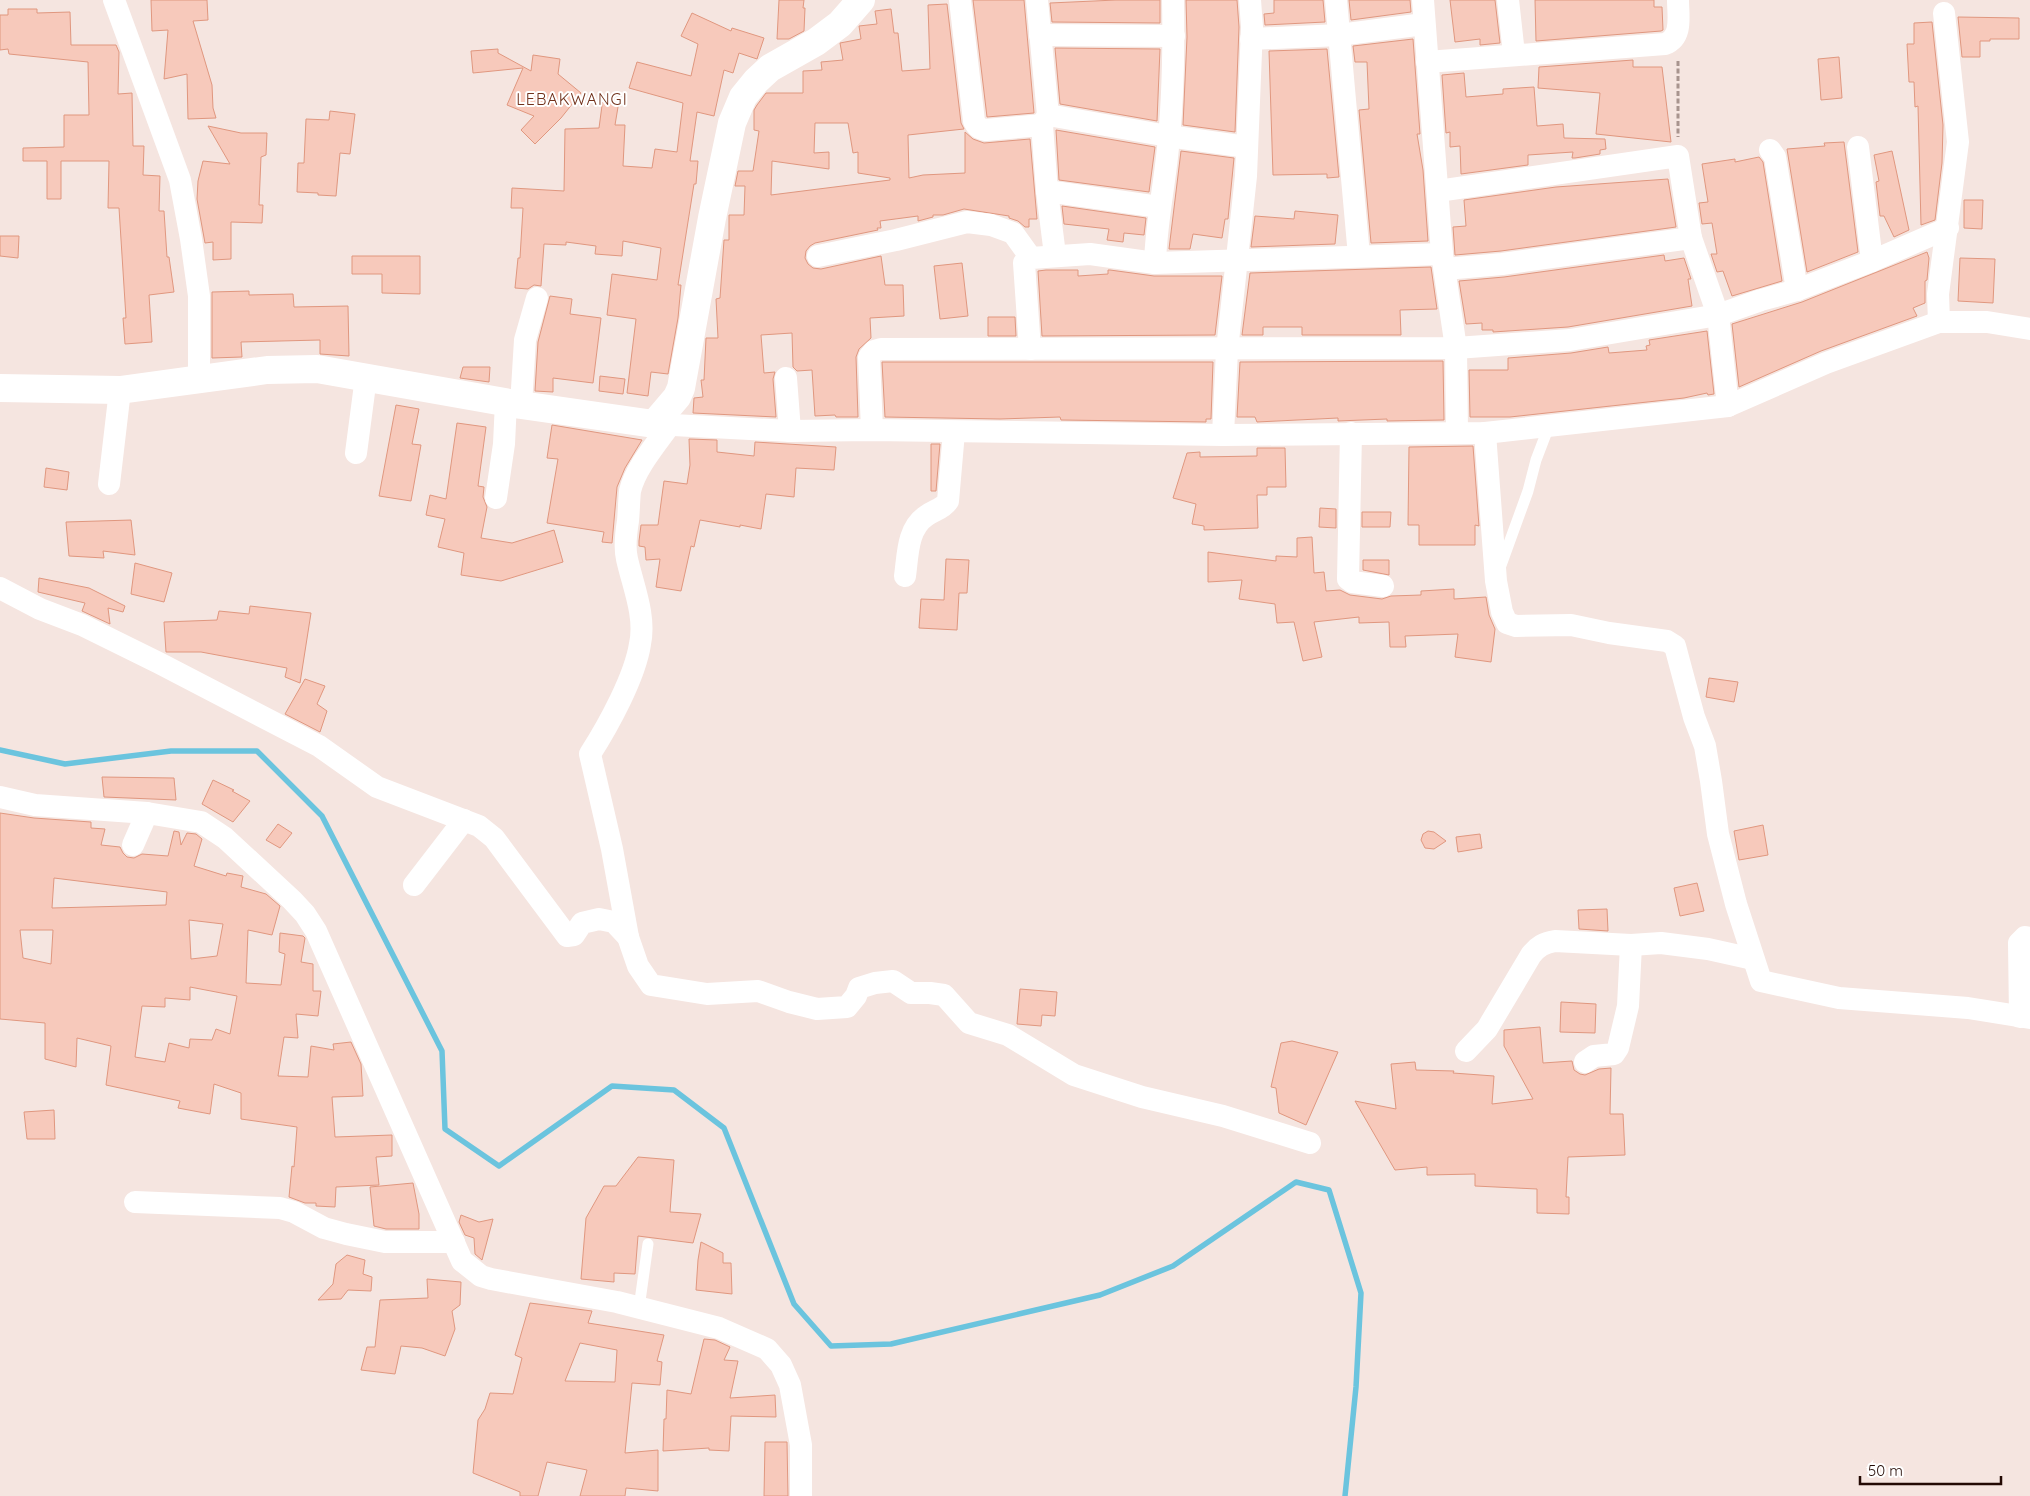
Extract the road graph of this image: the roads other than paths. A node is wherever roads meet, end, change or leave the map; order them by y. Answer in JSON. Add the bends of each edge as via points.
{"nodes":[{"id":1,"x":114,"y":0,"type":"edge"},
{"id":2,"x":861,"y":0,"type":"edge"},
{"id":3,"x":960,"y":0,"type":"edge"},
{"id":4,"x":1037,"y":0,"type":"edge"},
{"id":5,"x":1173,"y":0,"type":"edge"},
{"id":6,"x":1250,"y":0,"type":"edge"},
{"id":7,"x":1336,"y":0,"type":"edge"},
{"id":8,"x":1423,"y":0,"type":"edge"},
{"id":9,"x":1508,"y":0,"type":"edge"},
{"id":10,"x":1678,"y":0,"type":"edge"},
{"id":11,"x":1944,"y":14,"type":"dead end"},
{"id":12,"x":1424,"y":24,"type":"junction"},
{"id":13,"x":1040,"y":35,"type":"junction"},
{"id":14,"x":1339,"y":35,"type":"junction"},
{"id":15,"x":1174,"y":36,"type":"junction"},
{"id":16,"x":1251,"y":38,"type":"junction"},
{"id":17,"x":1514,"y":54,"type":"junction"},
{"id":18,"x":1427,"y":62,"type":"junction"},
{"id":19,"x":1045,"y":120,"type":"junction"},
{"id":20,"x":1168,"y":136,"type":"junction"},
{"id":21,"x":1248,"y":146,"type":"junction"},
{"id":22,"x":1858,"y":147,"type":"dead end"},
{"id":23,"x":1770,"y":150,"type":"dead end"},
{"id":24,"x":1047,"y":191,"type":"junction"},
{"id":25,"x":1438,"y":191,"type":"junction"},
{"id":26,"x":1159,"y":207,"type":"junction"},
{"id":27,"x":1948,"y":228,"type":"junction"},
{"id":28,"x":1691,"y":238,"type":"junction"},
{"id":29,"x":1055,"y":255,"type":"junction"},
{"id":30,"x":818,"y":256,"type":"dead end"},
{"id":31,"x":1359,"y":256,"type":"junction"},
{"id":32,"x":1031,"y":258,"type":"junction"},
{"id":33,"x":1238,"y":261,"type":"junction"},
{"id":34,"x":1444,"y":261,"type":"junction"},
{"id":35,"x":1872,"y":261,"type":"junction"},
{"id":36,"x":1155,"y":263,"type":"junction"},
{"id":37,"x":1796,"y":290,"type":"junction"},
{"id":38,"x":536,"y":298,"type":"dead end"},
{"id":39,"x":1718,"y":315,"type":"junction"},
{"id":40,"x":1939,"y":322,"type":"junction"},
{"id":41,"x":2030,"y":329,"type":"edge"},
{"id":42,"x":1456,"y":348,"type":"junction"},
{"id":43,"x":1030,"y":349,"type":"junction"},
{"id":44,"x":1227,"y":350,"type":"junction"},
{"id":45,"x":366,"y":377,"type":"junction"},
{"id":46,"x":786,"y":378,"type":"dead end"},
{"id":47,"x":199,"y":381,"type":"junction"},
{"id":48,"x":0,"y":388,"type":"edge"},
{"id":49,"x":514,"y":403,"type":"junction"},
{"id":50,"x":118,"y":405,"type":"junction"},
{"id":51,"x":1728,"y":406,"type":"junction"},
{"id":52,"x":661,"y":425,"type":"junction"},
{"id":53,"x":1549,"y":426,"type":"junction"},
{"id":54,"x":872,"y":430,"type":"junction"},
{"id":55,"x":790,"y":431,"type":"junction"},
{"id":56,"x":954,"y":432,"type":"junction"},
{"id":57,"x":1351,"y":433,"type":"junction"},
{"id":58,"x":1457,"y":433,"type":"junction"},
{"id":59,"x":1485,"y":433,"type":"junction"},
{"id":60,"x":1223,"y":435,"type":"junction"},
{"id":61,"x":356,"y":453,"type":"dead end"},
{"id":62,"x":109,"y":484,"type":"dead end"},
{"id":63,"x":496,"y":498,"type":"dead end"},
{"id":64,"x":905,"y":576,"type":"dead end"},
{"id":65,"x":1496,"y":581,"type":"junction"},
{"id":66,"x":1382,"y":586,"type":"dead end"},
{"id":67,"x":0,"y":588,"type":"edge"},
{"id":68,"x":0,"y":797,"type":"edge"},
{"id":69,"x":147,"y":814,"type":"junction"},
{"id":70,"x":464,"y":820,"type":"junction"},
{"id":71,"x":133,"y":844,"type":"dead end"},
{"id":72,"x":414,"y":885,"type":"dead end"},
{"id":73,"x":628,"y":937,"type":"junction"},
{"id":74,"x":2030,"y":938,"type":"edge"},
{"id":75,"x":1631,"y":945,"type":"junction"},
{"id":76,"x":1753,"y":959,"type":"junction"},
{"id":77,"x":2025,"y":1017,"type":"edge"},
{"id":78,"x":1466,"y":1051,"type":"dead end"},
{"id":79,"x":1585,"y":1062,"type":"dead end"},
{"id":80,"x":1310,"y":1143,"type":"dead end"},
{"id":81,"x":135,"y":1202,"type":"dead end"},
{"id":82,"x":454,"y":1242,"type":"junction"},
{"id":83,"x":648,"y":1244,"type":"dead end"},
{"id":84,"x":639,"y":1308,"type":"junction"},
{"id":85,"x":801,"y":1496,"type":"edge"}],
"edges":[{"from":1,"to":47,"type":"street","via":[[180,180],[199,296]]},
{"from":2,"to":52,"type":"street","via":[[840,24],[816,42],[770,68],[743,97],[732,123],[681,388]]},
{"from":3,"to":19,"type":"street","via":[[976,126],[986,130]]},
{"from":4,"to":13,"type":"street"},
{"from":5,"to":15,"type":"street"},
{"from":6,"to":16,"type":"street"},
{"from":7,"to":14,"type":"street"},
{"from":8,"to":12,"type":"street"},
{"from":9,"to":17,"type":"street"},
{"from":10,"to":17,"type":"street","via":[[1678,32],[1665,44]]},
{"from":11,"to":27,"type":"street","via":[[1958,142]]},
{"from":12,"to":14,"type":"street"},
{"from":12,"to":18,"type":"street"},
{"from":13,"to":15,"type":"street"},
{"from":13,"to":19,"type":"street"},
{"from":14,"to":16,"type":"street"},
{"from":14,"to":31,"type":"street"},
{"from":15,"to":20,"type":"street"},
{"from":16,"to":21,"type":"street"},
{"from":17,"to":18,"type":"street"},
{"from":18,"to":25,"type":"street"},
{"from":19,"to":20,"type":"street"},
{"from":19,"to":24,"type":"street"},
{"from":20,"to":21,"type":"street"},
{"from":20,"to":26,"type":"street"},
{"from":21,"to":33,"type":"street"},
{"from":22,"to":35,"type":"street"},
{"from":23,"to":37,"type":"street","via":[[1775,157]]},
{"from":24,"to":26,"type":"street"},
{"from":24,"to":29,"type":"street"},
{"from":25,"to":28,"type":"street","via":[[1678,156]]},
{"from":25,"to":34,"type":"street"},
{"from":26,"to":36,"type":"street"},
{"from":27,"to":35,"type":"street"},
{"from":27,"to":40,"type":"street","via":[[1938,294]]},
{"from":28,"to":34,"type":"street","via":[[1502,264]]},
{"from":28,"to":39,"type":"street"},
{"from":29,"to":32,"type":"street"},
{"from":29,"to":36,"type":"street","via":[[1090,254]]},
{"from":30,"to":32,"type":"street","via":[[967,222],[1013,232]]},
{"from":31,"to":33,"type":"street"},
{"from":31,"to":34,"type":"street"},
{"from":32,"to":43,"type":"street","via":[[1024,263]]},
{"from":33,"to":36,"type":"street"},
{"from":33,"to":44,"type":"street"},
{"from":34,"to":42,"type":"street"},
{"from":35,"to":37,"type":"street"},
{"from":37,"to":39,"type":"street"},
{"from":38,"to":49,"type":"street"},
{"from":39,"to":42,"type":"street","via":[[1570,340]]},
{"from":39,"to":51,"type":"street"},
{"from":40,"to":41,"type":"street","via":[[1987,322]]},
{"from":40,"to":51,"type":"street","via":[[1826,363]]},
{"from":42,"to":44,"type":"street"},
{"from":42,"to":58,"type":"street"},
{"from":43,"to":44,"type":"street"},
{"from":43,"to":54,"type":"street","via":[[874,351],[869,357]]},
{"from":44,"to":60,"type":"street"},
{"from":45,"to":47,"type":"street","via":[[317,369],[293,369]]},
{"from":45,"to":49,"type":"street"},
{"from":45,"to":61,"type":"street"},
{"from":46,"to":55,"type":"street"},
{"from":47,"to":50,"type":"street"},
{"from":48,"to":50,"type":"street"},
{"from":49,"to":52,"type":"street"},
{"from":49,"to":63,"type":"street"},
{"from":50,"to":62,"type":"street"},
{"from":51,"to":53,"type":"street"},
{"from":52,"to":55,"type":"street"},
{"from":52,"to":73,"type":"street","via":[[630,489],[626,556],[639,605],[640,644],[613,714],[590,754]]},
{"from":53,"to":59,"type":"street"},
{"from":53,"to":65,"type":"lane"},
{"from":54,"to":55,"type":"street"},
{"from":54,"to":56,"type":"street"},
{"from":56,"to":60,"type":"street"},
{"from":56,"to":64,"type":"street","via":[[948,501],[942,508],[925,516],[910,536]]},
{"from":57,"to":58,"type":"street"},
{"from":57,"to":60,"type":"street"},
{"from":57,"to":66,"type":"street","via":[[1348,579]]},
{"from":58,"to":59,"type":"street"},
{"from":59,"to":65,"type":"street"},
{"from":65,"to":76,"type":"street","via":[[1502,612],[1508,622],[1516,626],[1571,625],[1609,634],[1667,641],[1675,646],[1705,746],[1718,834]]},
{"from":67,"to":70,"type":"street","via":[[160,662],[319,746],[377,787]]},
{"from":68,"to":69,"type":"street","via":[[35,805]]},
{"from":69,"to":71,"type":"street"},
{"from":69,"to":82,"type":"street","via":[[201,822],[225,838],[305,914],[320,940]]},
{"from":70,"to":72,"type":"street"},
{"from":70,"to":73,"type":"street","via":[[479,826],[494,838],[568,936],[574,935],[582,924],[599,919],[614,922]]},
{"from":73,"to":80,"type":"street","via":[[638,966],[652,984],[707,994],[758,991],[817,1009],[847,1007],[859,988],[893,981],[911,993],[944,995],[969,1023],[1008,1035],[1074,1076]]},
{"from":74,"to":77,"type":"street","via":[[2025,937],[2019,942]]},
{"from":75,"to":76,"type":"street","via":[[1661,943]]},
{"from":75,"to":78,"type":"street","via":[[1555,941],[1539,946],[1487,1030]]},
{"from":75,"to":79,"type":"street","via":[[1628,1006],[1618,1048],[1614,1054],[1594,1056]]},
{"from":76,"to":77,"type":"street","via":[[1762,982],[1839,998],[1968,1008]]},
{"from":81,"to":82,"type":"street","via":[[280,1208],[324,1228],[385,1242]]},
{"from":82,"to":84,"type":"street","via":[[462,1261],[481,1276]]},
{"from":83,"to":84,"type":"lane"},
{"from":84,"to":85,"type":"street","via":[[719,1328],[772,1354],[790,1385],[801,1445]]}]}
